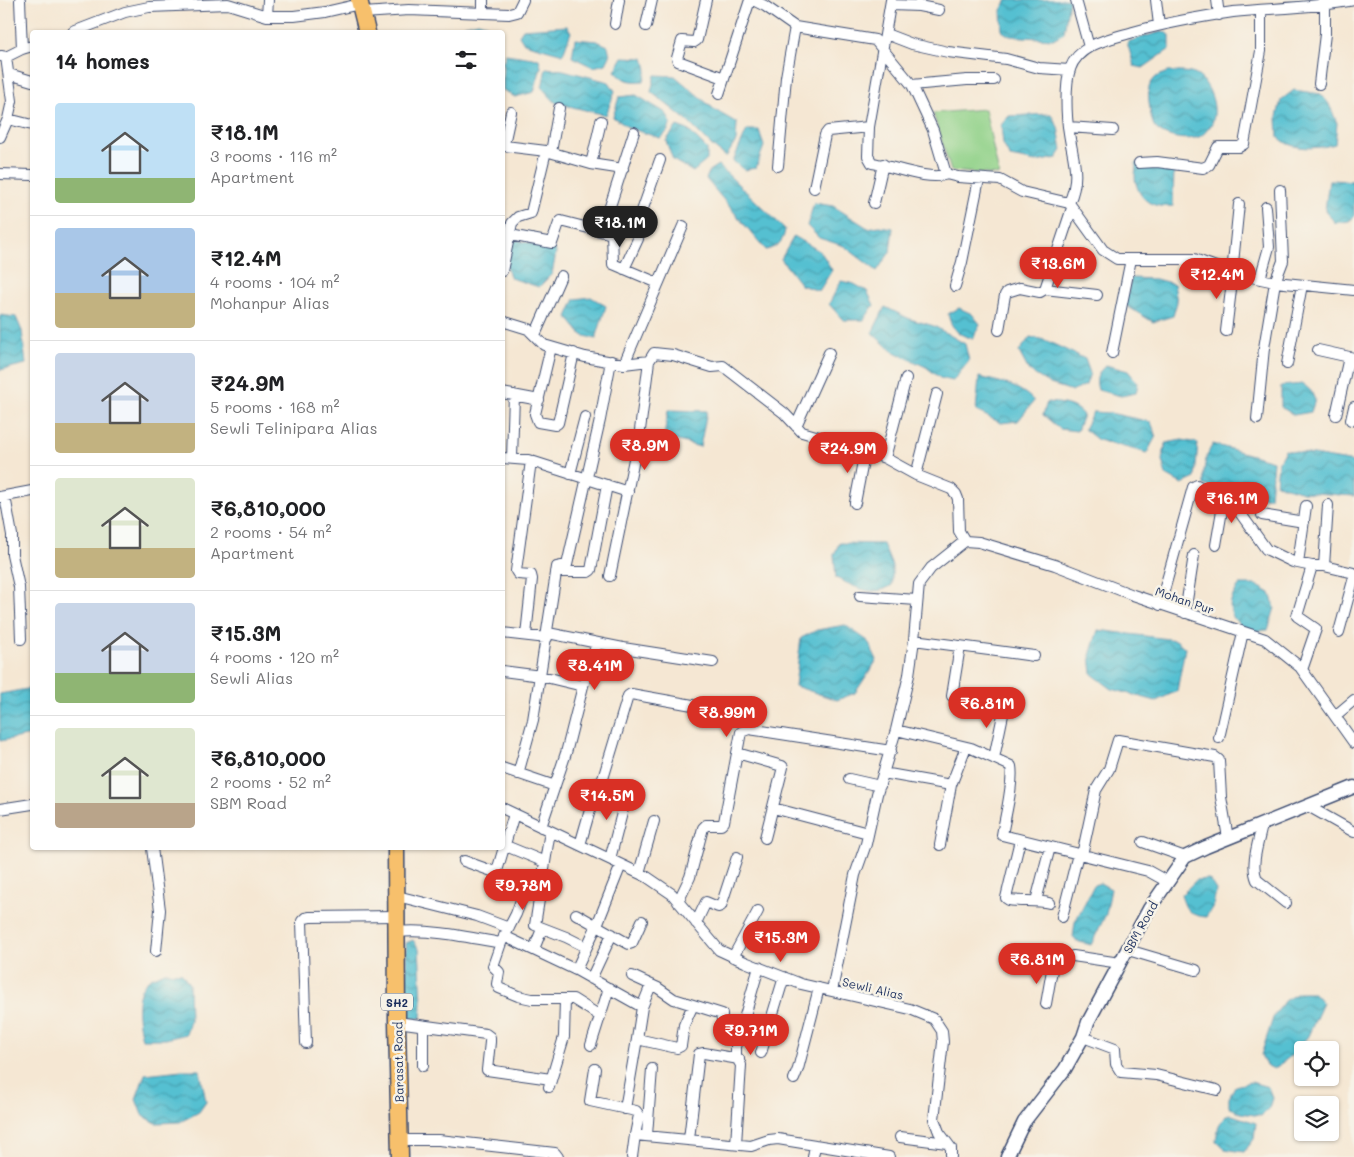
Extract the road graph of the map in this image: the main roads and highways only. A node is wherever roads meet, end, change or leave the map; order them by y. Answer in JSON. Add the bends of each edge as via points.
{"nodes":[{"id":1,"x":361,"y":6,"type":"edge"},
{"id":2,"x":367,"y":30,"type":"edge"},
{"id":3,"x":396,"y":850,"type":"edge"},
{"id":4,"x":400,"y":1157,"type":"edge"}],
"edges":[{"from":1,"to":2,"type":"main road"},
{"from":3,"to":4,"type":"main road","name":"Barasat Road","number":"SH2"}]}
